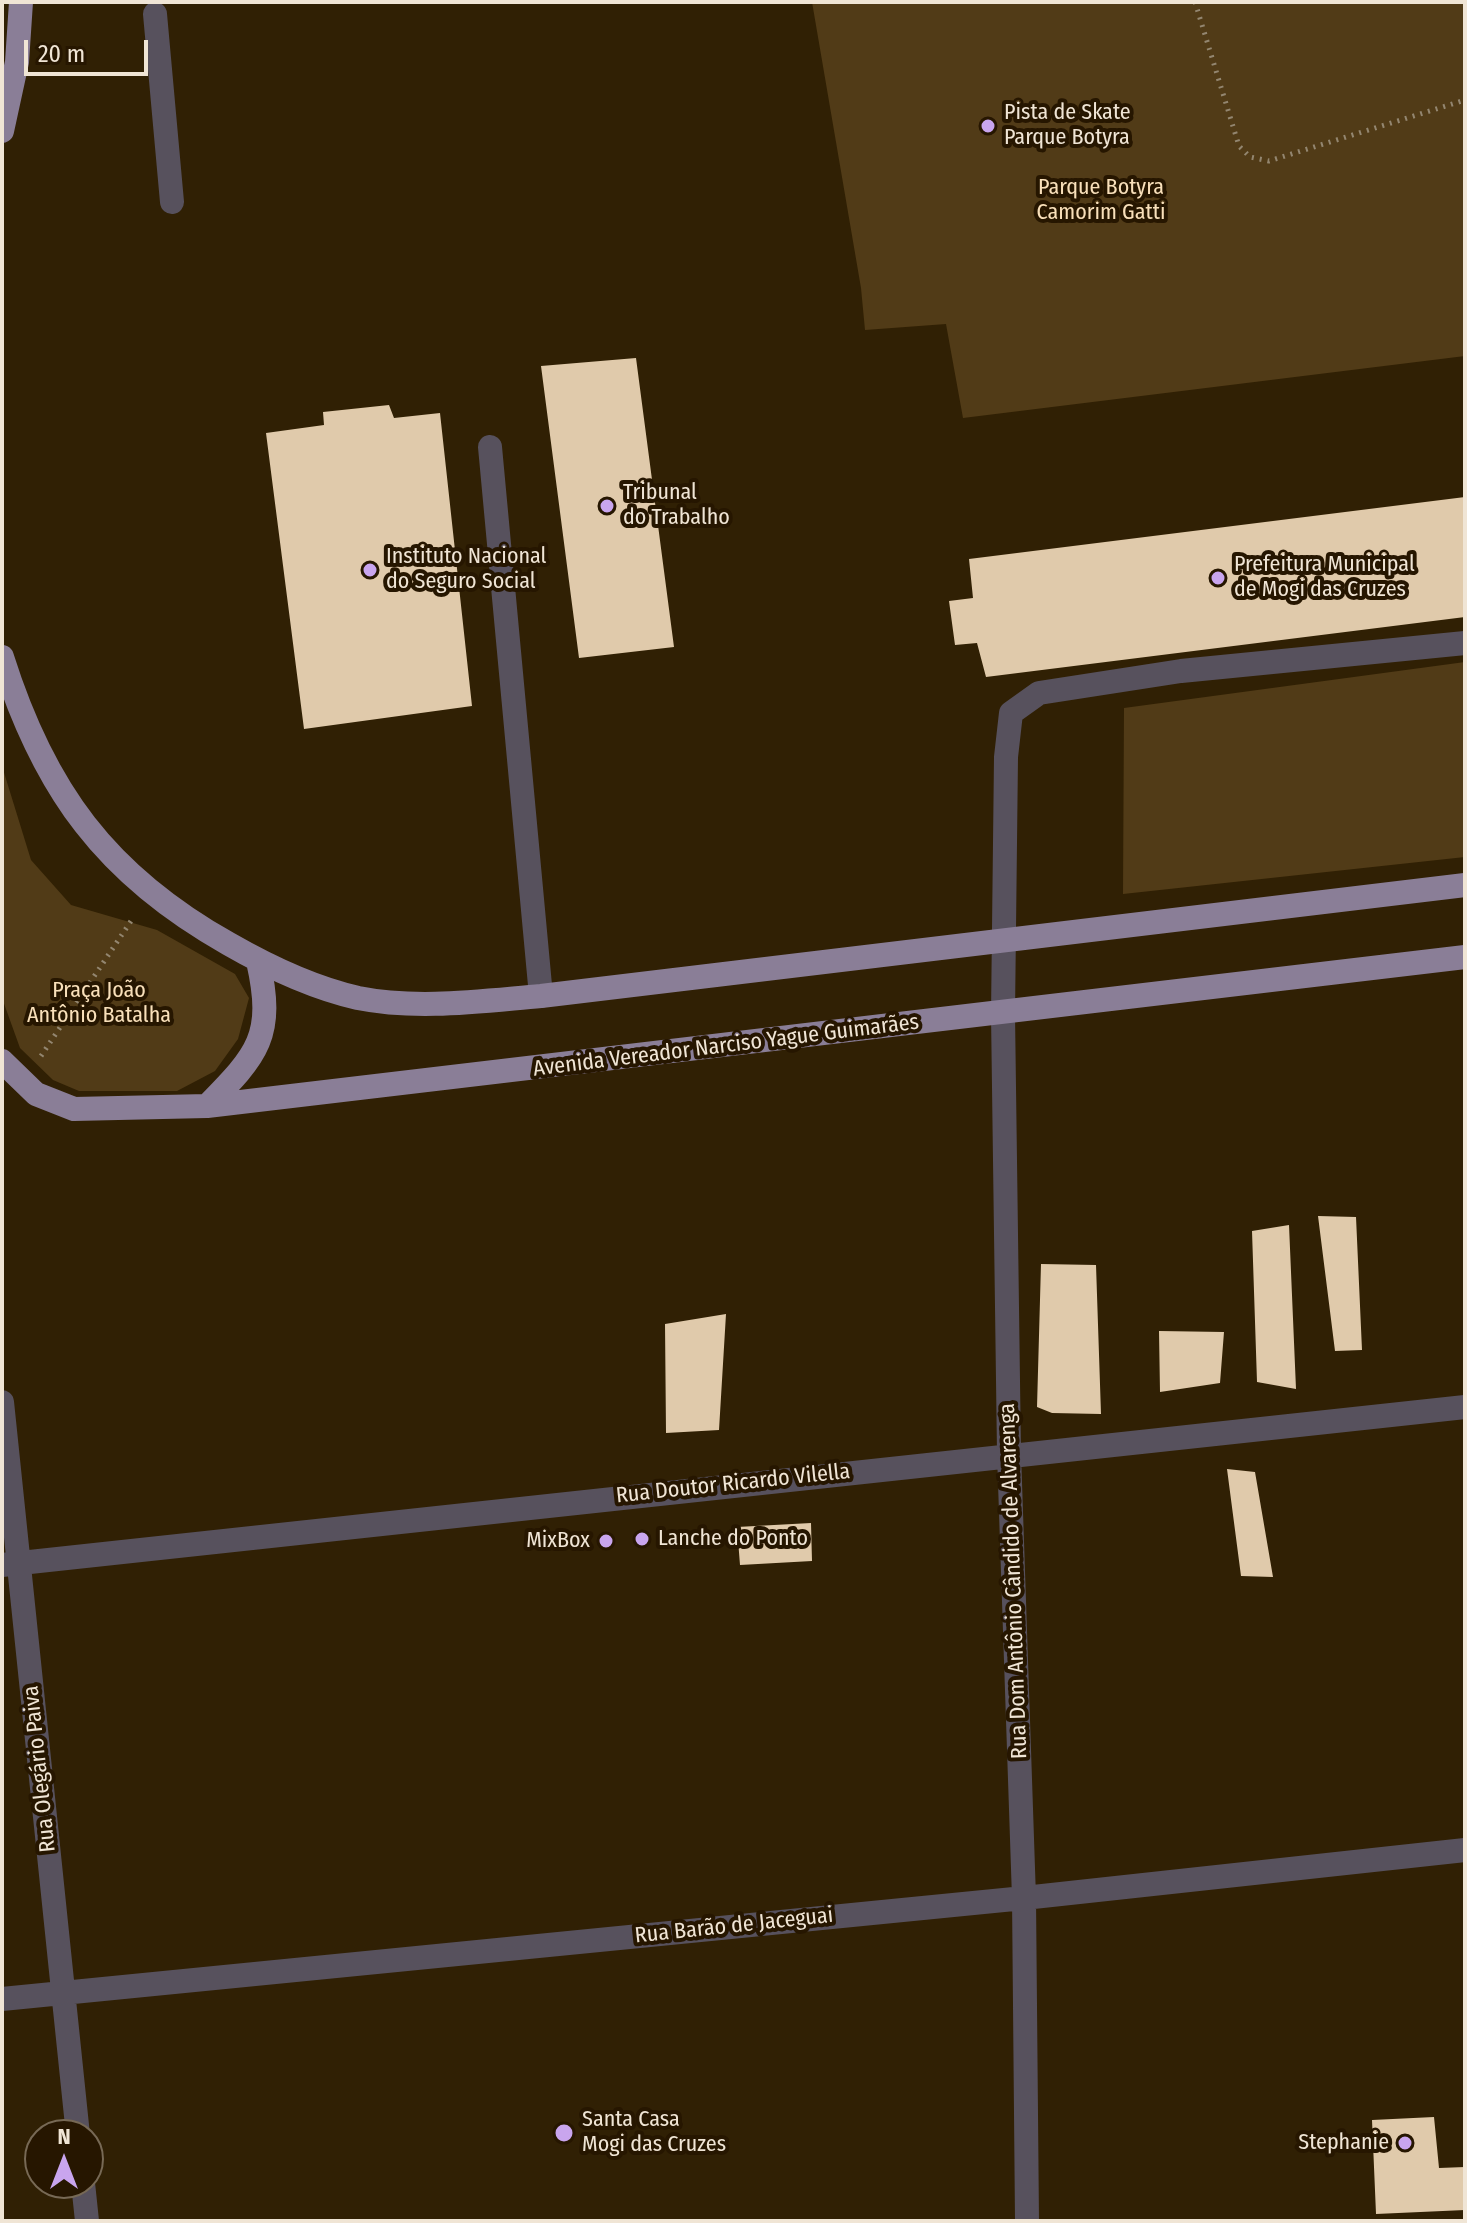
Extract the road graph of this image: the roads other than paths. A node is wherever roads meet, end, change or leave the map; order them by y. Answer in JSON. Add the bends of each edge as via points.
{"nodes":[{"id":1,"x":21,"y":2,"type":"edge"},
{"id":2,"x":155,"y":14,"type":"dead end"},
{"id":3,"x":2,"y":131,"type":"edge"},
{"id":4,"x":172,"y":202,"type":"dead end"},
{"id":5,"x":490,"y":447,"type":"dead end"},
{"id":6,"x":1465,"y":643,"type":"edge"},
{"id":7,"x":2,"y":657,"type":"edge"},
{"id":8,"x":1465,"y":885,"type":"edge"},
{"id":9,"x":1003,"y":941,"type":"junction"},
{"id":10,"x":1465,"y":957,"type":"edge"},
{"id":11,"x":258,"y":961,"type":"junction"},
{"id":12,"x":541,"y":996,"type":"junction"},
{"id":13,"x":1003,"y":1014,"type":"junction"},
{"id":14,"x":2,"y":1061,"type":"edge"},
{"id":15,"x":207,"y":1106,"type":"junction"},
{"id":16,"x":2,"y":1402,"type":"edge"},
{"id":17,"x":1465,"y":1407,"type":"edge"},
{"id":18,"x":1009,"y":1453,"type":"junction"},
{"id":19,"x":10,"y":1564,"type":"edge"},
{"id":20,"x":1465,"y":1850,"type":"edge"},
{"id":21,"x":1024,"y":1898,"type":"junction"},
{"id":22,"x":63,"y":1992,"type":"junction"},
{"id":23,"x":2,"y":1999,"type":"edge"},
{"id":24,"x":76,"y":2119,"type":"edge"},
{"id":25,"x":85,"y":2199,"type":"edge"},
{"id":26,"x":87,"y":2221,"type":"edge"},
{"id":27,"x":1027,"y":2221,"type":"edge"}],
"edges":[{"from":1,"to":3,"type":"main road","via":[[17,62]]},
{"from":2,"to":4,"type":"street"},
{"from":5,"to":12,"type":"street"},
{"from":6,"to":9,"type":"street","name":"Rua Dom Antônio Cândido de Alvarenga","via":[[1181,671],[1039,693],[1011,713]]},
{"from":7,"to":11,"type":"main road","via":[[44,766],[105,851],[167,907]]},
{"from":8,"to":9,"type":"main road"},
{"from":9,"to":12,"type":"main road"},
{"from":9,"to":13,"type":"street","name":"Rua Dom Antônio Cândido de Alvarenga"},
{"from":10,"to":13,"type":"main road","name":"Avenida Vereador Narciso Yague Guimarães"},
{"from":11,"to":12,"type":"main road","via":[[359,998],[423,1004]]},
{"from":11,"to":15,"type":"main road","via":[[266,1006],[264,1031],[254,1054]]},
{"from":13,"to":15,"type":"main road","name":"Avenida Vereador Narciso Yague Guimarães"},
{"from":13,"to":18,"type":"street","name":"Rua Dom Antônio Cândido de Alvarenga"},
{"from":14,"to":15,"type":"main road","name":"Avenida Vereador Narciso Yague Guimarães","via":[[36,1094],[74,1109]]},
{"from":16,"to":19,"type":"street","name":"Rua Olegário Paiva"},
{"from":17,"to":18,"type":"street","name":"Rua Doutor Ricardo Vilella"},
{"from":18,"to":19,"type":"street","name":"Rua Doutor Ricardo Vilella"},
{"from":18,"to":21,"type":"street","name":"Rua Dom Antônio Cândido de Alvarenga"},
{"from":19,"to":22,"type":"street","name":"Rua Olegário Paiva"},
{"from":20,"to":21,"type":"street","name":"Rua Barão de Jaceguai"},
{"from":21,"to":22,"type":"street","name":"Rua Barão de Jaceguai"},
{"from":21,"to":27,"type":"street","name":"Rua Dom Antônio Cândido de Alvarenga"},
{"from":22,"to":23,"type":"street","name":"Rua Barão de Jaceguai"},
{"from":22,"to":24,"type":"street","name":"Rua Olegário Paiva"},
{"from":25,"to":26,"type":"street"}]}
